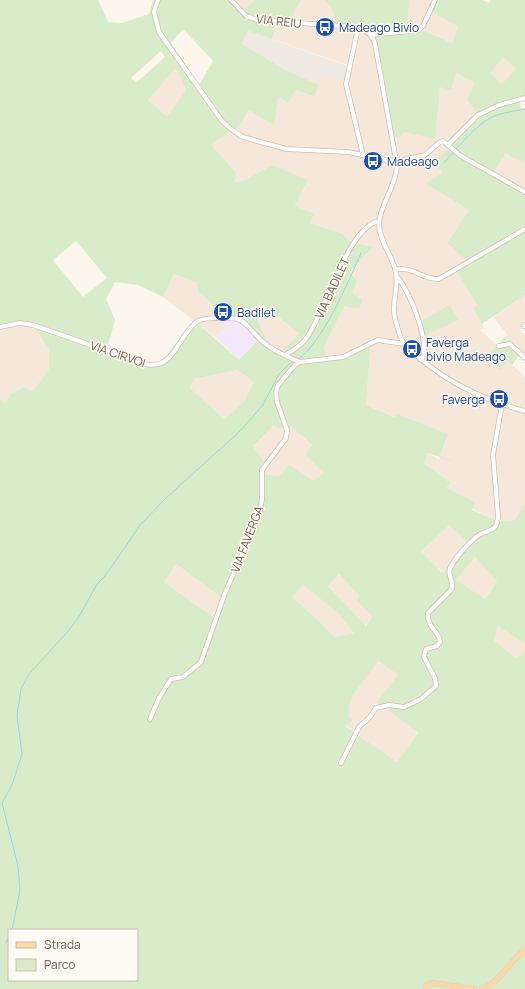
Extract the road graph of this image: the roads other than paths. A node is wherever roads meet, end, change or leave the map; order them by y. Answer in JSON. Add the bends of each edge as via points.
{"nodes":[{"id":1,"x":158,"y":0,"type":"edge"},
{"id":2,"x":231,"y":0,"type":"edge"},
{"id":3,"x":435,"y":0,"type":"edge"},
{"id":4,"x":358,"y":28,"type":"junction"},
{"id":5,"x":371,"y":35,"type":"junction"},
{"id":6,"x":525,"y":98,"type":"edge"},
{"id":7,"x":448,"y":145,"type":"junction"},
{"id":8,"x":363,"y":155,"type":"junction"},
{"id":9,"x":396,"y":162,"type":"junction"},
{"id":10,"x":525,"y":192,"type":"edge"},
{"id":11,"x":379,"y":221,"type":"junction"},
{"id":12,"x":525,"y":229,"type":"edge"},
{"id":13,"x":395,"y":270,"type":"junction"},
{"id":14,"x":397,"y":277,"type":"junction"},
{"id":15,"x":0,"y":327,"type":"edge"},
{"id":16,"x":404,"y":344,"type":"junction"},
{"id":17,"x":499,"y":346,"type":"dead end"},
{"id":18,"x":285,"y":355,"type":"junction"},
{"id":19,"x":525,"y":358,"type":"edge"},
{"id":20,"x":421,"y":360,"type":"junction"},
{"id":21,"x":300,"y":362,"type":"junction"},
{"id":22,"x":502,"y":404,"type":"junction"},
{"id":23,"x":525,"y":405,"type":"edge"},
{"id":24,"x":523,"y":410,"type":"edge"},
{"id":25,"x":150,"y":720,"type":"dead end"},
{"id":26,"x":341,"y":763,"type":"dead end"},
{"id":27,"x":525,"y":950,"type":"edge"},
{"id":28,"x":425,"y":989,"type":"edge"},
{"id":29,"x":474,"y":989,"type":"edge"},
{"id":30,"x":482,"y":989,"type":"edge"}],
"edges":[{"from":1,"to":8,"type":"street","via":[[154,17],[160,32],[222,121],[231,129],[244,137],[286,149]]},
{"from":2,"to":4,"type":"street","name":"VIA REIU","via":[[246,16],[257,20]]},
{"from":3,"to":5,"type":"street","via":[[419,30]]},
{"from":4,"to":5,"type":"street","name":"VIA REIU"},
{"from":4,"to":8,"type":"street","via":[[346,84]]},
{"from":5,"to":9,"type":"street","via":[[375,44]]},
{"from":6,"to":7,"type":"street","via":[[499,105],[478,115]]},
{"from":7,"to":9,"type":"street","via":[[441,142],[422,156]]},
{"from":7,"to":10,"type":"street","via":[[456,153]]},
{"from":8,"to":9,"type":"street"},
{"from":9,"to":11,"type":"street","via":[[395,179]]},
{"from":11,"to":13,"type":"street","via":[[380,232]]},
{"from":11,"to":18,"type":"street","name":"VIA BADILET","via":[[356,239],[340,268],[318,320],[304,341]]},
{"from":12,"to":13,"type":"street","via":[[439,279],[427,278],[411,269]]},
{"from":13,"to":14,"type":"street"},
{"from":14,"to":16,"type":"street","via":[[394,313]]},
{"from":14,"to":20,"type":"street","via":[[423,334],[424,354]]},
{"from":15,"to":18,"type":"street","name":"VIA CIRVOI","via":[[20,323],[33,324],[145,364],[156,365],[165,362],[197,322],[206,319],[235,319],[242,321],[266,345]]},
{"from":16,"to":20,"type":"street"},
{"from":16,"to":21,"type":"street","via":[[378,340],[343,357]]},
{"from":17,"to":19,"type":"street","via":[[510,344]]},
{"from":18,"to":21,"type":"street","name":"VIA CIRVOI"},
{"from":20,"to":22,"type":"street","via":[[468,391]]},
{"from":21,"to":25,"type":"street","name":"VIA FAVERGA","via":[[288,372],[277,388],[277,402],[287,434],[278,451],[262,470],[259,516],[201,662],[183,677],[171,679],[159,698]]},
{"from":22,"to":24,"type":"street"},
{"from":22,"to":26,"type":"street","via":[[492,455],[497,524],[492,530],[476,537],[452,564],[449,573],[452,589],[428,613],[429,624],[440,642],[437,646],[426,649],[424,657],[435,678],[436,686],[421,699],[404,707],[386,705],[376,708],[359,727]]},
{"from":23,"to":24,"type":"street"},
{"from":27,"to":30,"type":"main road","via":[[490,985]]},
{"from":28,"to":29,"type":"main road","via":[[432,983]]}]}
